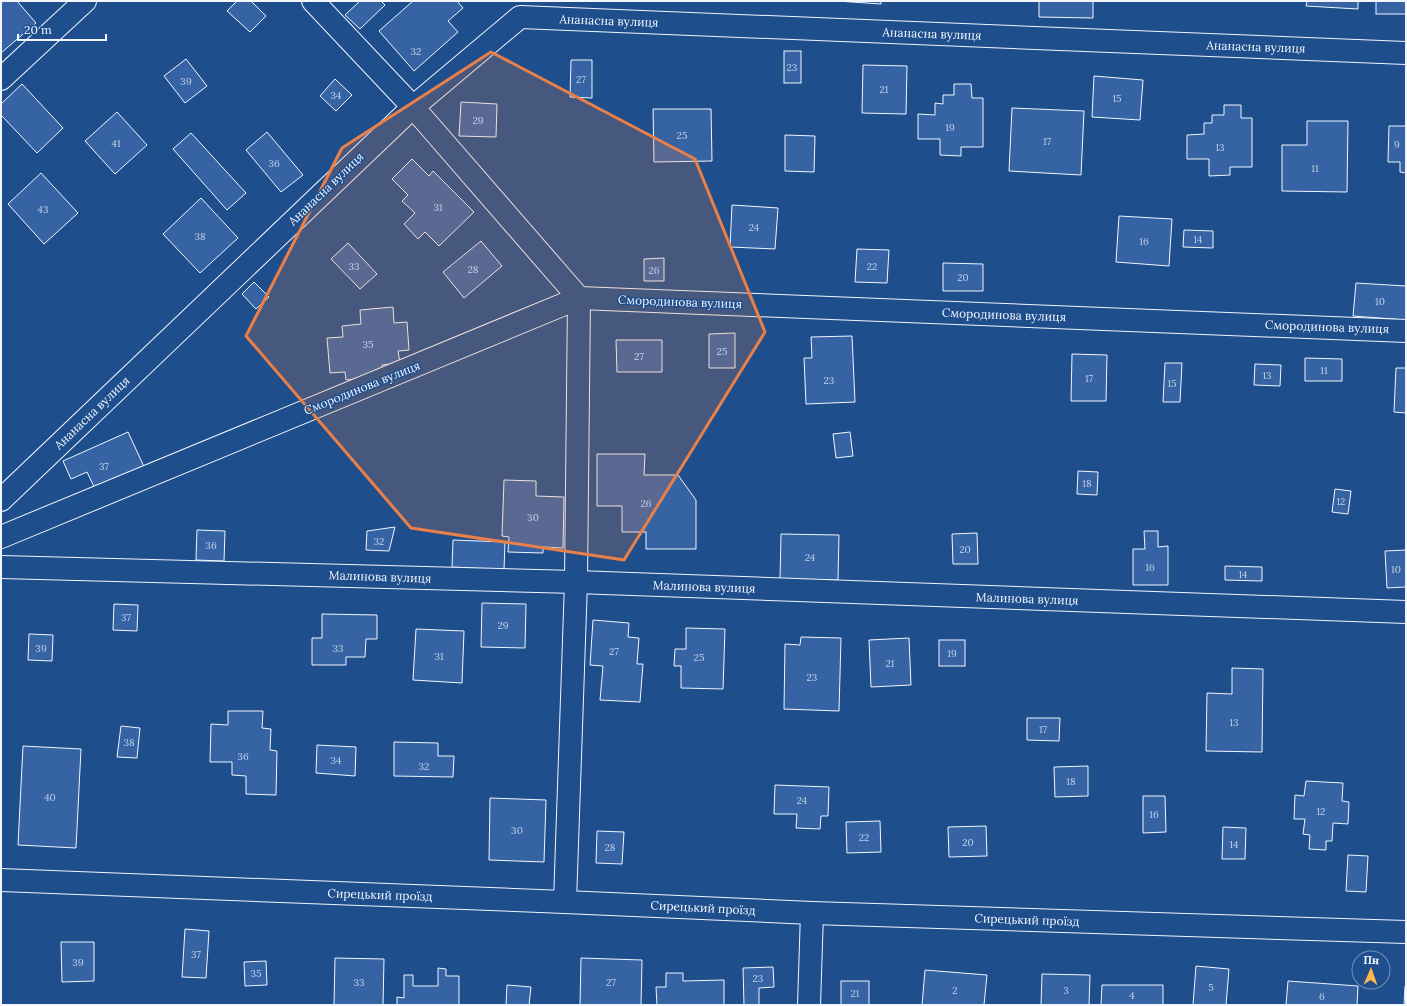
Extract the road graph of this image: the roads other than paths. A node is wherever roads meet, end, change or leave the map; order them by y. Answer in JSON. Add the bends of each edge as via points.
{"nodes":[{"id":1,"x":85,"y":1,"type":"edge"},
{"id":2,"x":313,"y":1,"type":"edge"},
{"id":3,"x":1406,"y":53,"type":"edge"},
{"id":4,"x":1,"y":79,"type":"edge"},
{"id":5,"x":413,"y":107,"type":"junction"},
{"id":6,"x":579,"y":298,"type":"junction"},
{"id":7,"x":1406,"y":331,"type":"edge"},
{"id":8,"x":1,"y":500,"type":"edge"},
{"id":9,"x":1,"y":537,"type":"edge"},
{"id":10,"x":1,"y":567,"type":"edge"},
{"id":11,"x":576,"y":582,"type":"junction"},
{"id":12,"x":1406,"y":612,"type":"edge"},
{"id":13,"x":1,"y":880,"type":"edge"},
{"id":14,"x":565,"y":902,"type":"junction"},
{"id":15,"x":812,"y":913,"type":"junction"},
{"id":16,"x":1406,"y":932,"type":"edge"},
{"id":17,"x":809,"y":1005,"type":"edge"}],
"edges":[{"from":1,"to":4,"type":"street"},
{"from":2,"to":5,"type":"street"},
{"from":3,"to":5,"type":"street","name":"Ананасна вулиця","via":[[520,17]]},
{"from":5,"to":6,"type":"street"},
{"from":5,"to":8,"type":"street","name":"Ананасна вулиця"},
{"from":6,"to":7,"type":"street","name":"Смородинова вулиця"},
{"from":6,"to":9,"type":"street","name":"Смородинова вулиця"},
{"from":6,"to":11,"type":"street"},
{"from":10,"to":11,"type":"street","name":"Малинова вулиця"},
{"from":11,"to":12,"type":"street","name":"Малинова вулиця"},
{"from":11,"to":14,"type":"street"},
{"from":13,"to":14,"type":"street","name":"Сирецький проїзд"},
{"from":14,"to":15,"type":"street","name":"Сирецький проїзд"},
{"from":15,"to":16,"type":"street","name":"Сирецький проїзд"},
{"from":15,"to":17,"type":"street"}]}
